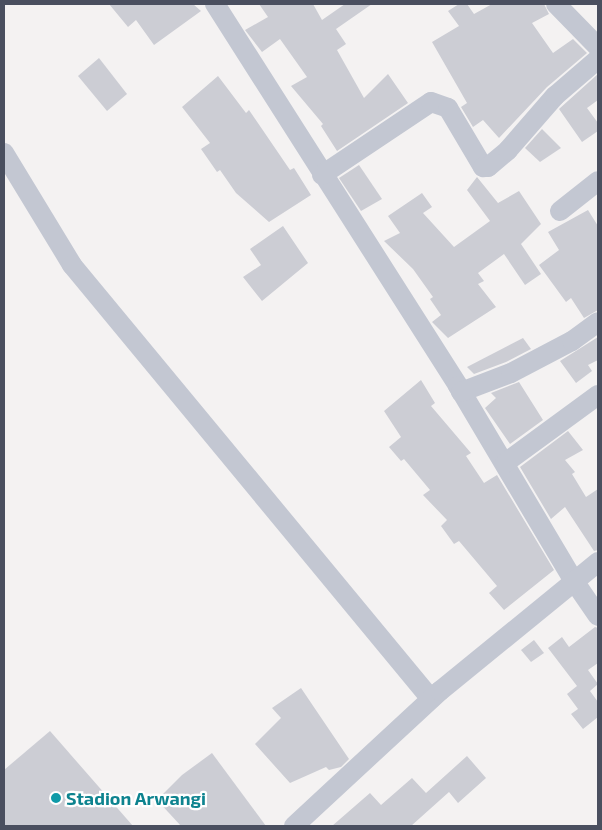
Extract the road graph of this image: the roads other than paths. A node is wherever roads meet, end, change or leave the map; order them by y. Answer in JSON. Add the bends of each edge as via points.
{"nodes":[{"id":1,"x":215,"y":4,"type":"edge"},
{"id":2,"x":556,"y":4,"type":"edge"},
{"id":3,"x":598,"y":47,"type":"edge"},
{"id":4,"x":598,"y":59,"type":"edge"},
{"id":5,"x":4,"y":153,"type":"edge"},
{"id":6,"x":322,"y":174,"type":"junction"},
{"id":7,"x":598,"y":180,"type":"edge"},
{"id":8,"x":560,"y":212,"type":"dead end"},
{"id":9,"x":598,"y":322,"type":"edge"},
{"id":10,"x":461,"y":392,"type":"junction"},
{"id":11,"x":598,"y":395,"type":"edge"},
{"id":12,"x":505,"y":464,"type":"junction"},
{"id":13,"x":598,"y":562,"type":"edge"},
{"id":14,"x":574,"y":582,"type":"junction"},
{"id":15,"x":598,"y":616,"type":"edge"},
{"id":16,"x":431,"y":699,"type":"junction"},
{"id":17,"x":294,"y":826,"type":"edge"}],
"edges":[{"from":1,"to":6,"type":"street"},
{"from":2,"to":3,"type":"street"},
{"from":4,"to":6,"type":"street","via":[[555,96],[508,150],[488,167],[483,167],[448,108],[431,102]]},
{"from":5,"to":16,"type":"street","via":[[72,264],[94,293]]},
{"from":6,"to":10,"type":"street"},
{"from":7,"to":8,"type":"street"},
{"from":9,"to":10,"type":"street","via":[[572,341],[512,373]]},
{"from":10,"to":12,"type":"street"},
{"from":11,"to":12,"type":"street"},
{"from":12,"to":14,"type":"street"},
{"from":13,"to":14,"type":"street"},
{"from":14,"to":15,"type":"street"},
{"from":14,"to":16,"type":"street"},
{"from":16,"to":17,"type":"street"}]}
